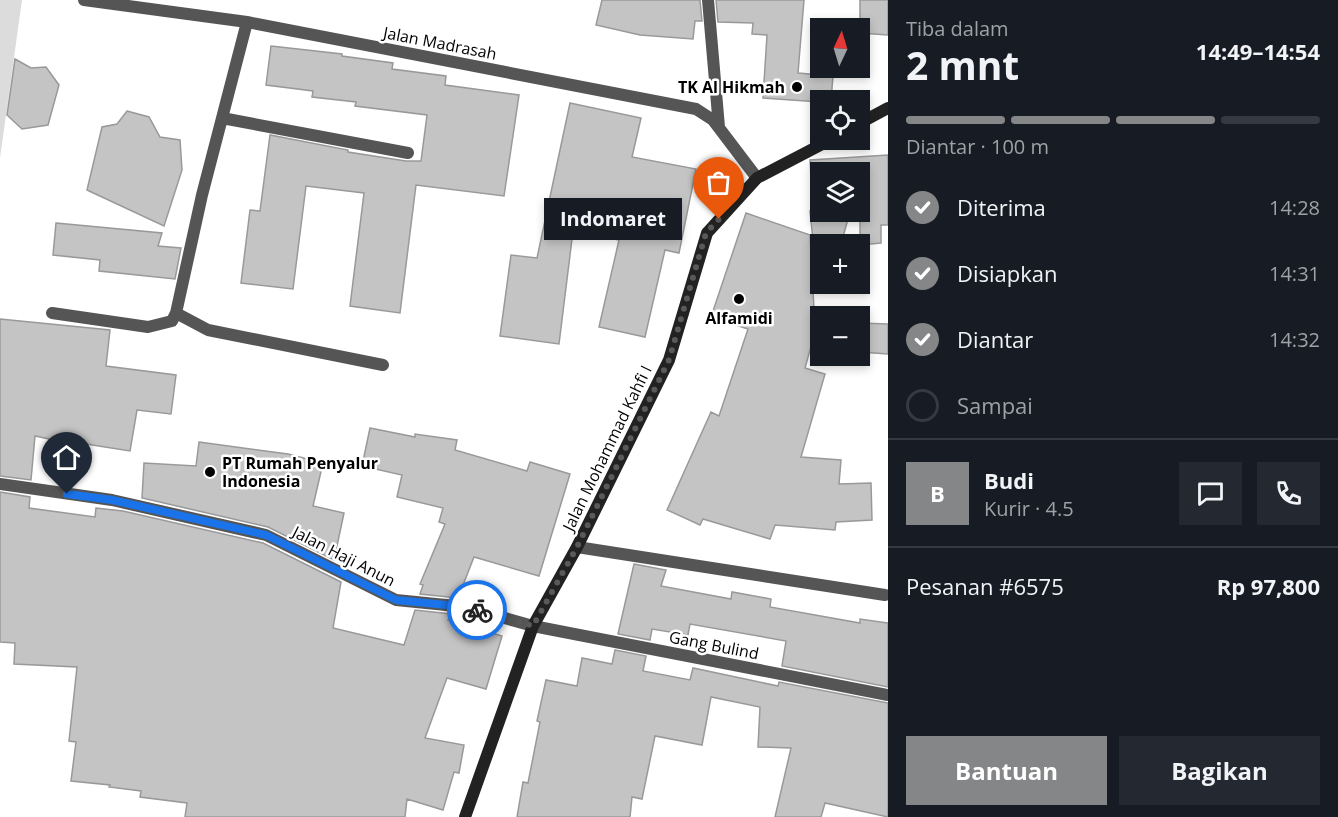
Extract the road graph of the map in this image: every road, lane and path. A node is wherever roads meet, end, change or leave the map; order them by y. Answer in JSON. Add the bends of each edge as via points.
{"nodes":[{"id":1,"x":84,"y":0,"type":"edge"},
{"id":2,"x":708,"y":0,"type":"edge"},
{"id":3,"x":248,"y":22,"type":"junction"},
{"id":4,"x":888,"y":108,"type":"edge"},
{"id":5,"x":222,"y":117,"type":"junction"},
{"id":6,"x":870,"y":118,"type":"edge"},
{"id":7,"x":719,"y":127,"type":"junction"},
{"id":8,"x":811,"y":150,"type":"edge"},
{"id":9,"x":408,"y":153,"type":"dead end"},
{"id":10,"x":757,"y":178,"type":"junction"},
{"id":11,"x":52,"y":313,"type":"dead end"},
{"id":12,"x":176,"y":313,"type":"junction"},
{"id":13,"x":383,"y":365,"type":"dead end"},
{"id":14,"x":0,"y":484,"type":"edge"},
{"id":15,"x":577,"y":547,"type":"junction"},
{"id":16,"x":885,"y":595,"type":"dead end"},
{"id":17,"x":533,"y":626,"type":"junction"},
{"id":18,"x":888,"y":695,"type":"edge"},
{"id":19,"x":465,"y":817,"type":"edge"}],
"edges":[{"from":1,"to":3,"type":"street","name":"Jalan Madrasah"},
{"from":2,"to":7,"type":"street"},
{"from":3,"to":5,"type":"street"},
{"from":3,"to":7,"type":"street","name":"Jalan Madrasah","via":[[696,109]]},
{"from":4,"to":6,"type":"main road"},
{"from":5,"to":9,"type":"street"},
{"from":5,"to":12,"type":"street"},
{"from":7,"to":10,"type":"street","name":"Jalan Madrasah"},
{"from":8,"to":10,"type":"main road","name":"Jalan Mohammad Kahfi I"},
{"from":10,"to":15,"type":"main road","name":"Jalan Mohammad Kahfi I","via":[[706,233],[669,360]]},
{"from":11,"to":12,"type":"street","via":[[148,327],[172,321]]},
{"from":12,"to":13,"type":"street","via":[[208,330]]},
{"from":14,"to":17,"type":"street","name":"Jalan Haji Anun","via":[[112,500],[266,535],[396,600],[466,607]]},
{"from":15,"to":16,"type":"street"},
{"from":15,"to":17,"type":"main road","name":"Jalan Mohammad Kahfi I"},
{"from":17,"to":18,"type":"street","name":"Gang Bulind"},
{"from":17,"to":19,"type":"main road","name":"Jalan Mohammad Kahfi I"}]}
